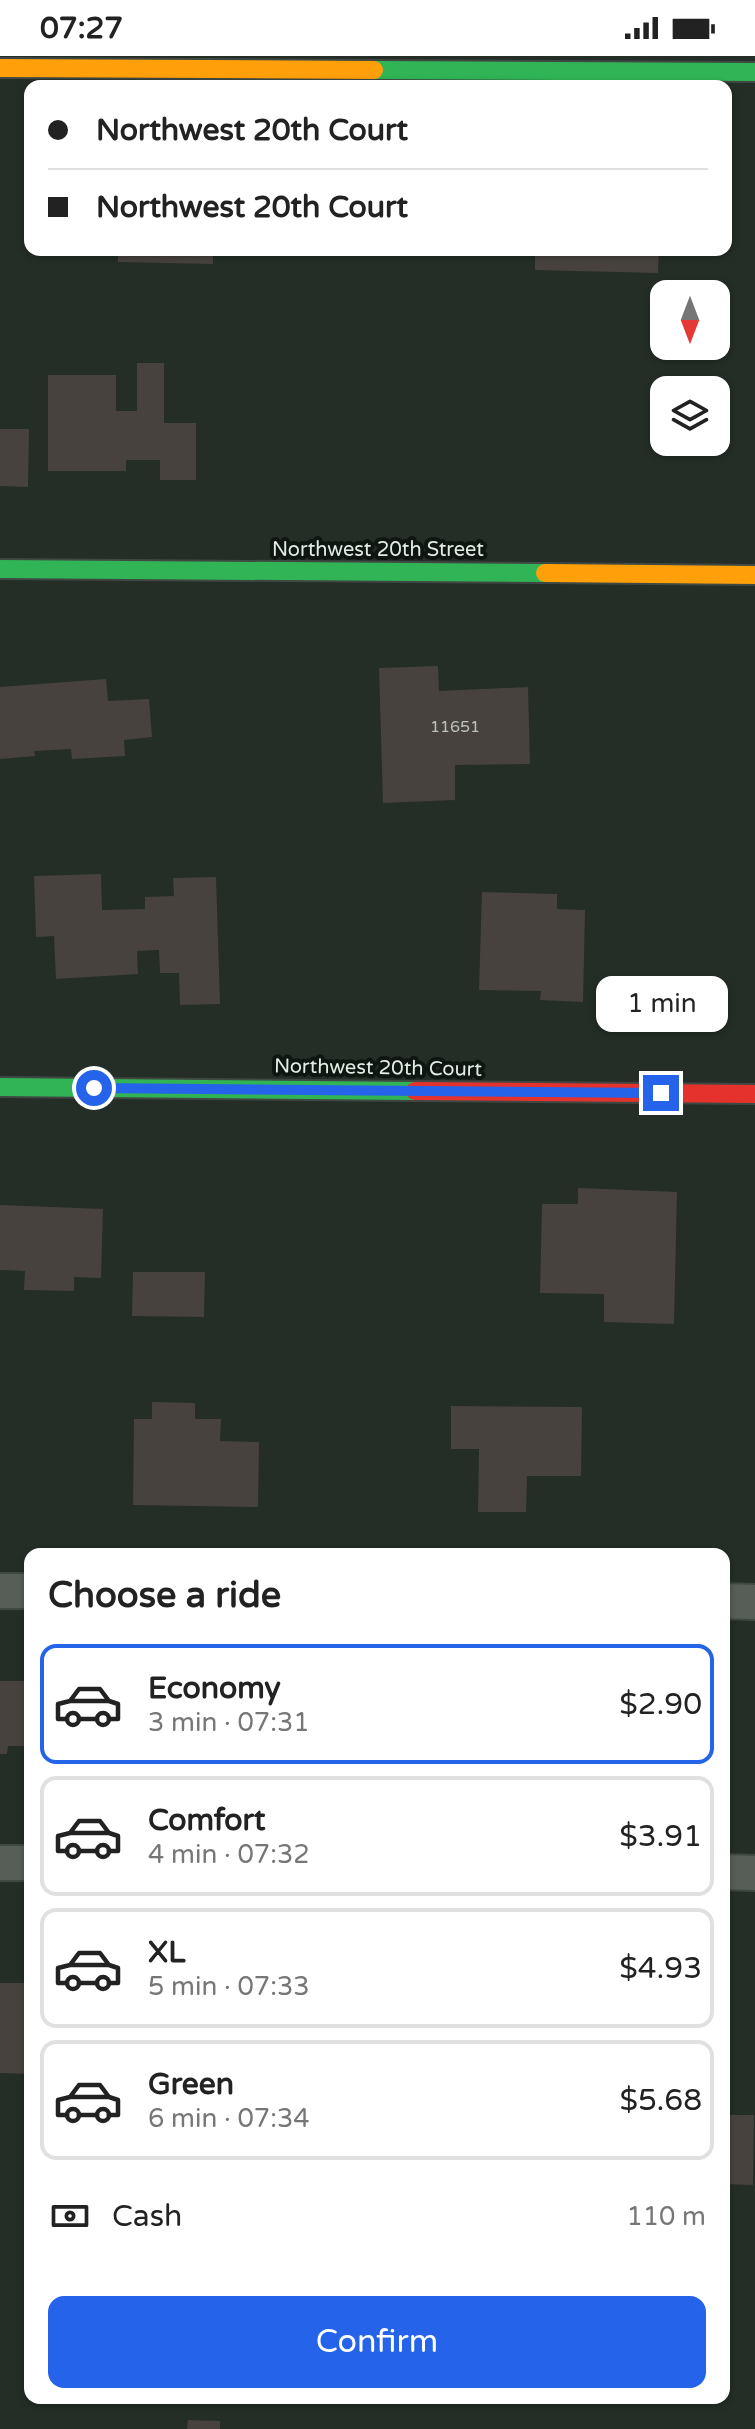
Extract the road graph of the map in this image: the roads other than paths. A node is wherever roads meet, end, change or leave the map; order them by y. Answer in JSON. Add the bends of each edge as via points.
{"nodes":[{"id":1,"x":0,"y":68,"type":"edge"},
{"id":2,"x":755,"y":72,"type":"edge"},
{"id":3,"x":0,"y":569,"type":"edge"},
{"id":4,"x":755,"y":575,"type":"edge"},
{"id":5,"x":0,"y":1087,"type":"edge"},
{"id":6,"x":755,"y":1094,"type":"edge"},
{"id":7,"x":0,"y":1591,"type":"edge"},
{"id":8,"x":24,"y":1591,"type":"edge"},
{"id":9,"x":730,"y":1601,"type":"edge"},
{"id":10,"x":755,"y":1602,"type":"edge"},
{"id":11,"x":0,"y":1863,"type":"edge"},
{"id":12,"x":24,"y":1863,"type":"edge"},
{"id":13,"x":730,"y":1872,"type":"edge"},
{"id":14,"x":755,"y":1873,"type":"edge"}],
"edges":[{"from":1,"to":2,"type":"street"},
{"from":3,"to":4,"type":"street","name":"Northwest 20th Street"},
{"from":5,"to":6,"type":"street","name":"Northwest 20th Court"},
{"from":7,"to":8,"type":"street"},
{"from":9,"to":10,"type":"street"},
{"from":11,"to":12,"type":"street"},
{"from":13,"to":14,"type":"street"}]}
